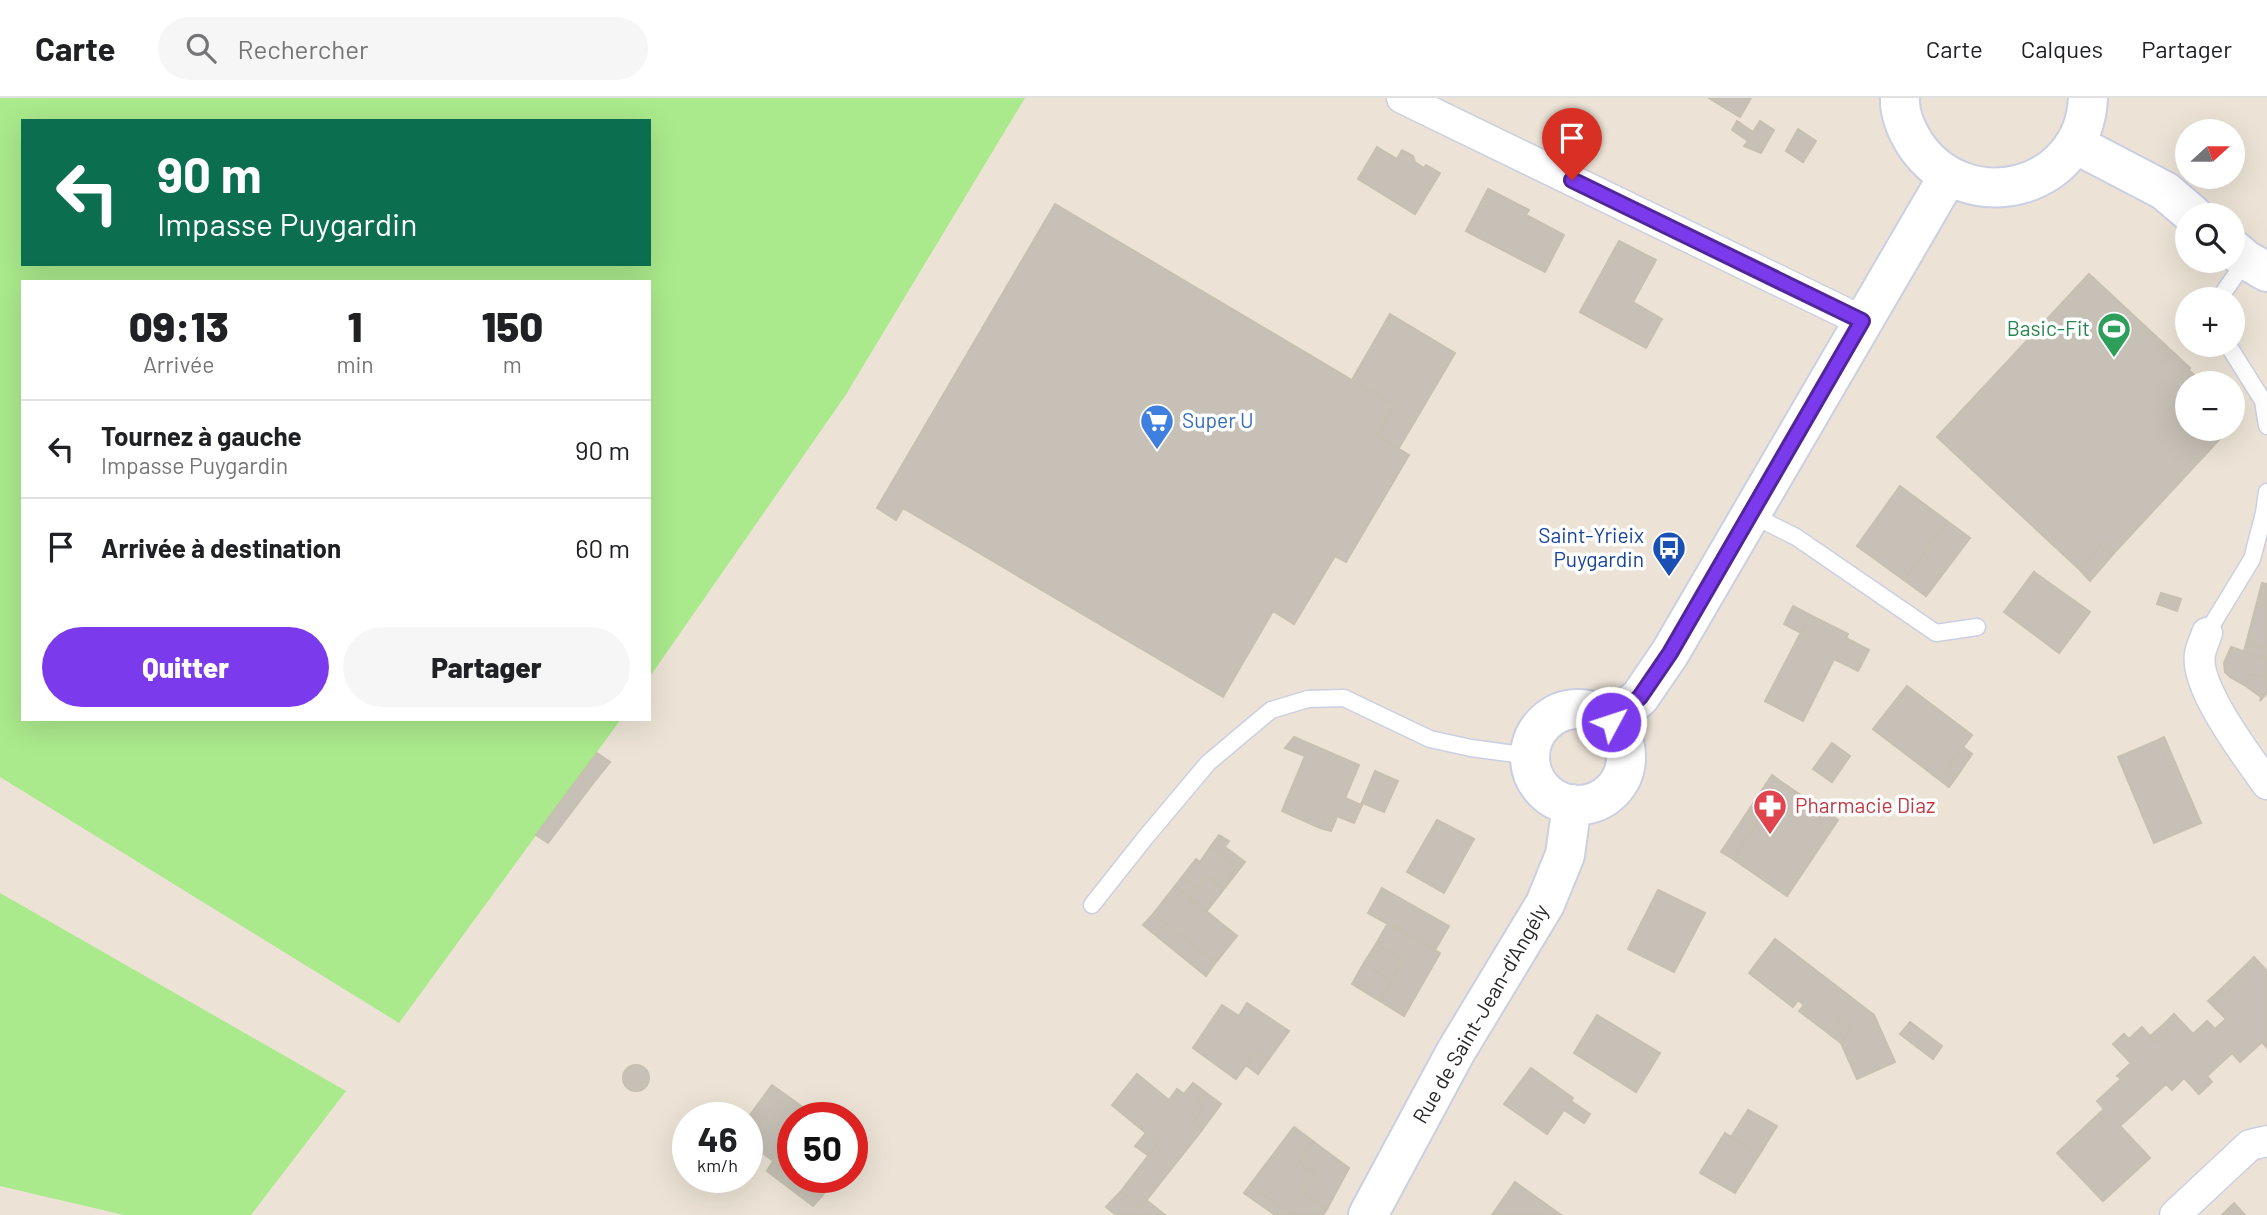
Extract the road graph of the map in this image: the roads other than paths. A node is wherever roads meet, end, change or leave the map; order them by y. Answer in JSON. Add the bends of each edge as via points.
{"nodes":[{"id":1,"x":1402,"y":98,"type":"edge"},
{"id":2,"x":1900,"y":98,"type":"edge"},
{"id":3,"x":2088,"y":98,"type":"edge"},
{"id":4,"x":2075,"y":144,"type":"junction"},
{"id":5,"x":1948,"y":176,"type":"junction"},
{"id":6,"x":2179,"y":203,"type":"edge"},
{"id":7,"x":2249,"y":260,"type":"edge"},
{"id":8,"x":2228,"y":287,"type":"edge"},
{"id":9,"x":1862,"y":321,"type":"junction"},
{"id":10,"x":2236,"y":357,"type":"edge"},
{"id":11,"x":2267,"y":426,"type":"edge"},
{"id":12,"x":2267,"y":492,"type":"edge"},
{"id":13,"x":2266,"y":513,"type":"edge"},
{"id":14,"x":1750,"y":514,"type":"junction"},
{"id":15,"x":1977,"y":627,"type":"dead end"},
{"id":16,"x":2207,"y":633,"type":"joint"},
{"id":17,"x":1611,"y":722,"type":"junction"},
{"id":18,"x":1530,"y":756,"type":"junction"},
{"id":19,"x":2267,"y":784,"type":"edge"},
{"id":20,"x":1572,"y":804,"type":"junction"},
{"id":21,"x":1092,"y":905,"type":"dead end"},
{"id":22,"x":2267,"y":1141,"type":"edge"},
{"id":23,"x":1368,"y":1215,"type":"edge"},
{"id":24,"x":2175,"y":1215,"type":"edge"}],
"edges":[{"from":1,"to":9,"type":"street"},
{"from":2,"to":5,"type":"main road","via":[[1908,132],[1924,157]]},
{"from":3,"to":4,"type":"main road","via":[[2088,114]]},
{"from":4,"to":5,"type":"main road","via":[[2056,166],[2032,181],[2003,188],[1974,186]]},
{"from":4,"to":6,"type":"main road","via":[[2165,191]]},
{"from":5,"to":9,"type":"main road"},
{"from":7,"to":8,"type":"lane"},
{"from":9,"to":14,"type":"main road"},
{"from":10,"to":11,"type":"lane","via":[[2263,401]]},
{"from":12,"to":13,"type":"lane"},
{"from":13,"to":16,"type":"lane","via":[[2252,559]]},
{"from":14,"to":15,"type":"lane","via":[[1796,537],[1936,633]]},
{"from":14,"to":17,"type":"main road","via":[[1656,676]]},
{"from":16,"to":19,"type":"street","via":[[2199,655],[2201,675],[2229,730]]},
{"from":17,"to":18,"type":"main road","via":[[1583,709],[1559,713],[1540,727]]},
{"from":17,"to":20,"type":"main road","via":[[1626,749],[1621,780],[1598,801]]},
{"from":18,"to":20,"type":"main road","via":[[1540,786],[1552,797]]},
{"from":18,"to":21,"type":"lane","via":[[1430,739],[1344,698],[1308,699],[1271,710],[1208,763]]},
{"from":20,"to":23,"type":"main road","name":"Rue de Saint-Jean-d'Angély","via":[[1565,855],[1545,904],[1455,1053]]},
{"from":22,"to":24,"type":"street","via":[[2250,1145]]}]}
